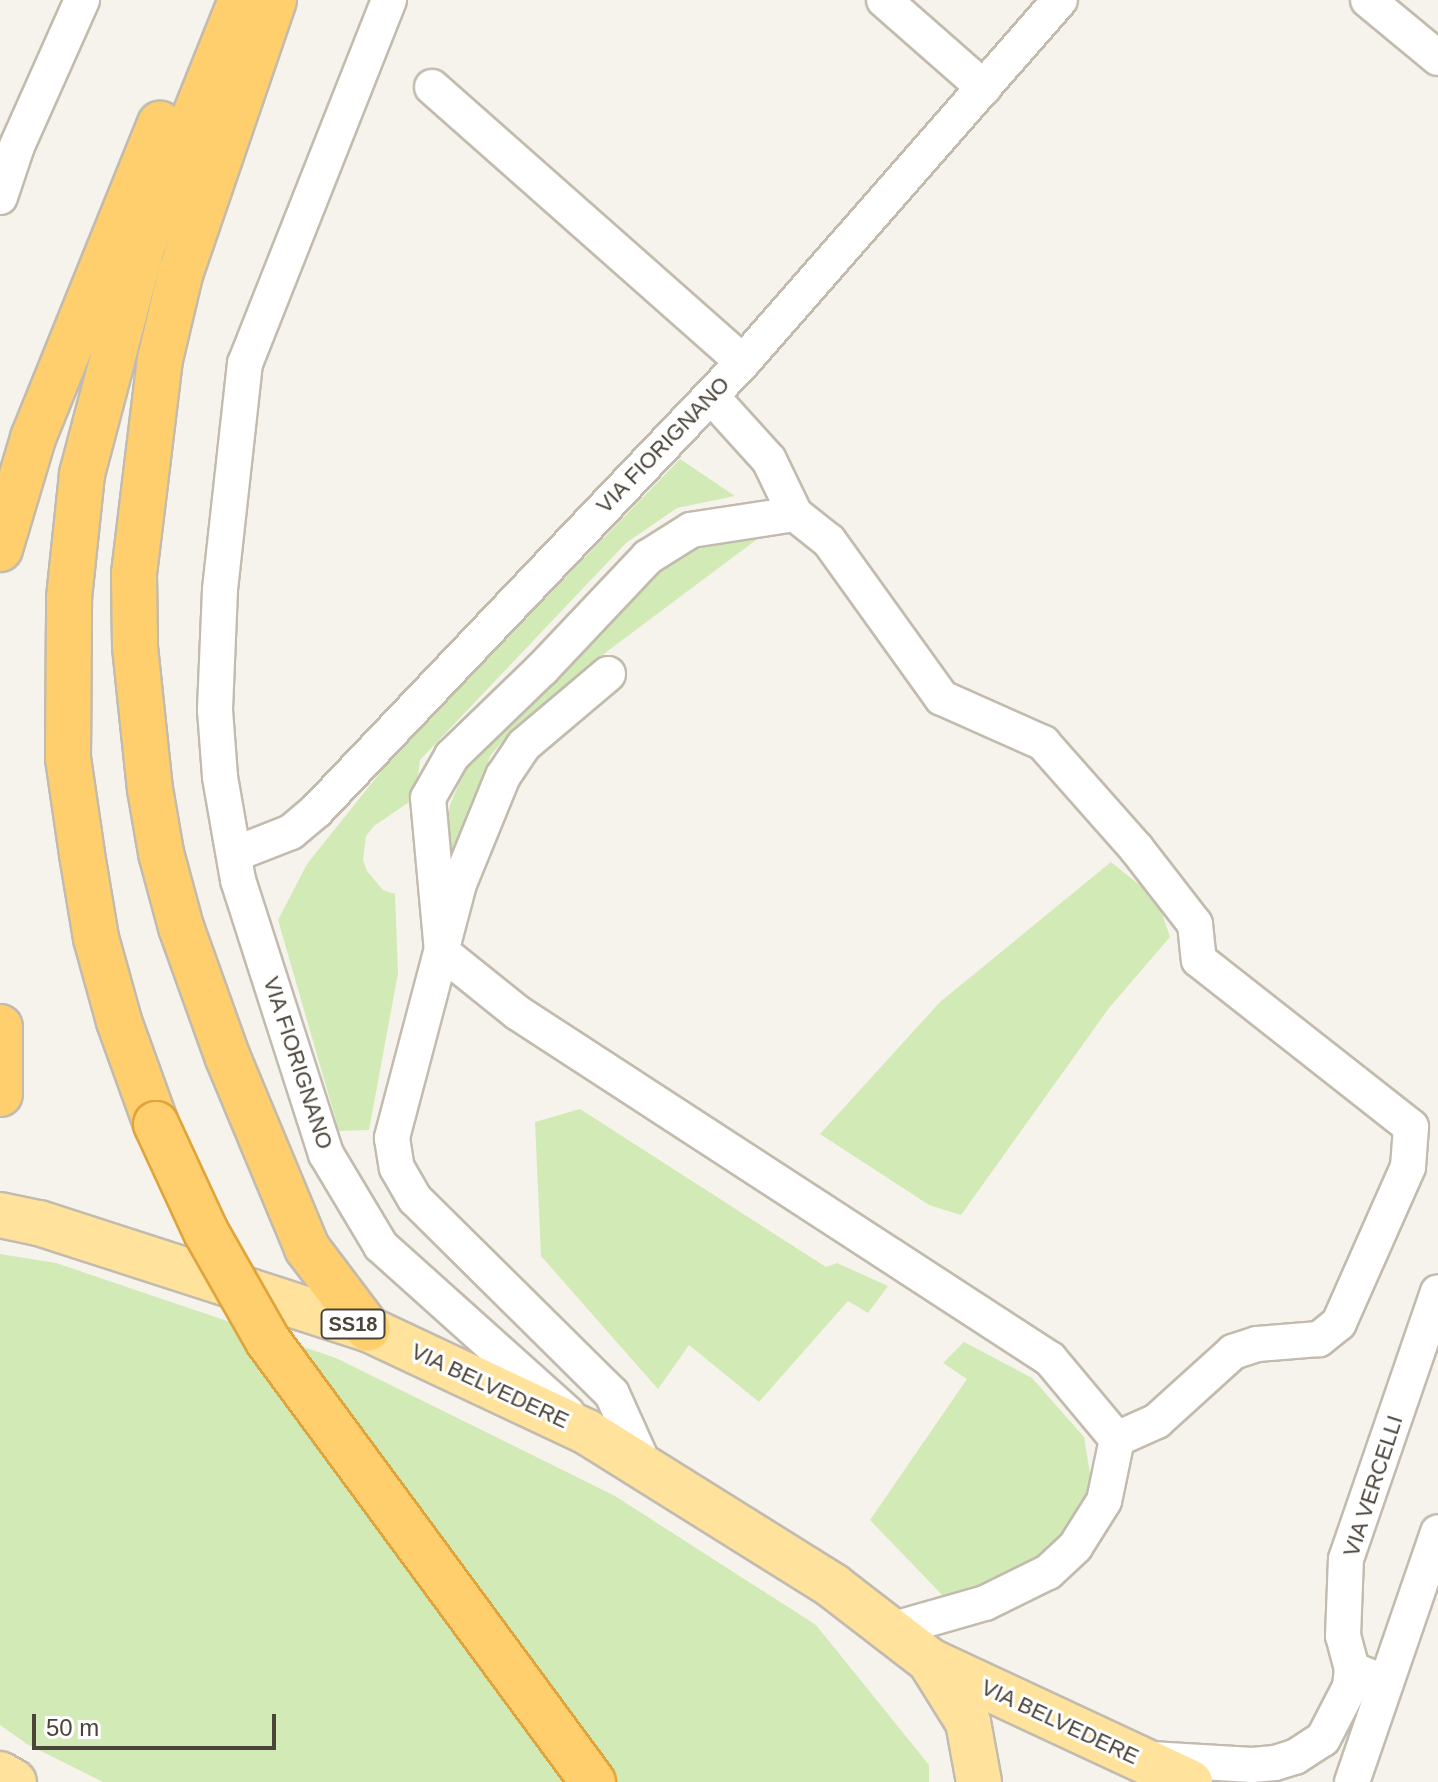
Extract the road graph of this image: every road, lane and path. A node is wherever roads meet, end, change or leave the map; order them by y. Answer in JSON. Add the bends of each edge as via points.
{"nodes":[{"id":1,"x":82,"y":0,"type":"edge"},
{"id":2,"x":213,"y":0,"type":"edge"},
{"id":3,"x":241,"y":0,"type":"edge"},
{"id":4,"x":274,"y":0,"type":"edge"},
{"id":5,"x":389,"y":0,"type":"edge"},
{"id":6,"x":884,"y":0,"type":"edge"},
{"id":7,"x":1060,"y":0,"type":"edge"},
{"id":8,"x":1368,"y":0,"type":"edge"},
{"id":9,"x":1438,"y":58,"type":"edge"},
{"id":10,"x":432,"y":87,"type":"dead end"},
{"id":11,"x":984,"y":88,"type":"junction"},
{"id":12,"x":0,"y":197,"type":"edge"},
{"id":13,"x":743,"y":362,"type":"junction"},
{"id":14,"x":711,"y":396,"type":"junction"},
{"id":15,"x":795,"y":514,"type":"junction"},
{"id":16,"x":0,"y":549,"type":"edge"},
{"id":17,"x":608,"y":674,"type":"dead end"},
{"id":18,"x":237,"y":867,"type":"junction"},
{"id":19,"x":442,"y":952,"type":"junction"},
{"id":20,"x":0,"y":1027,"type":"edge"},
{"id":21,"x":0,"y":1094,"type":"edge"},
{"id":22,"x":0,"y":1215,"type":"edge"},
{"id":23,"x":1438,"y":1292,"type":"edge"},
{"id":24,"x":368,"y":1329,"type":"junction"},
{"id":25,"x":1426,"y":1367,"type":"edge"},
{"id":26,"x":587,"y":1432,"type":"junction"},
{"id":27,"x":1117,"y":1439,"type":"junction"},
{"id":28,"x":645,"y":1467,"type":"junction"},
{"id":29,"x":1438,"y":1532,"type":"edge"},
{"id":30,"x":894,"y":1629,"type":"junction"},
{"id":31,"x":930,"y":1661,"type":"junction"},
{"id":32,"x":1352,"y":1669,"type":"junction"},
{"id":33,"x":1386,"y":1683,"type":"junction"},
{"id":34,"x":1139,"y":1759,"type":"junction"},
{"id":35,"x":0,"y":1774,"type":"edge"},
{"id":36,"x":14,"y":1782,"type":"edge"},
{"id":37,"x":593,"y":1782,"type":"edge"},
{"id":38,"x":979,"y":1782,"type":"edge"},
{"id":39,"x":1190,"y":1782,"type":"edge"},
{"id":40,"x":1352,"y":1782,"type":"edge"}],
"edges":[{"from":1,"to":12,"type":"street"},
{"from":2,"to":16,"type":"highway","via":[[33,438]]},
{"from":3,"to":37,"type":"highway","bridge":true,"via":[[137,265],[82,474],[69,598],[68,758],[96,938],[156,1124],[206,1232],[268,1341]]},
{"from":4,"to":24,"type":"highway","via":[[181,271],[160,359],[134,574],[135,647],[159,841],[190,952],[307,1248]]},
{"from":5,"to":18,"type":"street","via":[[245,363],[220,590],[215,710],[220,777]]},
{"from":6,"to":11,"type":"street"},
{"from":7,"to":11,"type":"street","name":"VIA FIORIGNANO"},
{"from":8,"to":9,"type":"street"},
{"from":10,"to":13,"type":"street"},
{"from":11,"to":13,"type":"street","name":"VIA FIORIGNANO"},
{"from":13,"to":14,"type":"street","name":"VIA FIORIGNANO"},
{"from":14,"to":15,"type":"street","via":[[769,460]]},
{"from":14,"to":18,"type":"street","name":"VIA FIORIGNANO","via":[[317,810]]},
{"from":15,"to":19,"type":"street","via":[[691,530],[648,557],[452,756],[428,798]]},
{"from":15,"to":27,"type":"street","via":[[829,541],[942,698],[1043,743],[1195,924],[1199,960],[1411,1127],[1408,1167],[1339,1323],[1319,1339],[1257,1344],[1233,1352],[1157,1421]]},
{"from":17,"to":19,"type":"street","via":[[524,745],[503,776],[459,884]]},
{"from":18,"to":26,"type":"street","name":"VIA FIORIGNANO","via":[[326,1154],[381,1246]]},
{"from":19,"to":27,"type":"street","via":[[518,1013],[1050,1359]]},
{"from":19,"to":28,"type":"street","via":[[392,1138],[397,1168],[415,1199],[612,1394]]},
{"from":20,"to":21,"type":"highway"},
{"from":22,"to":24,"type":"main road","name":"VIA BELVEDERE","number":"SS18"},
{"from":23,"to":25,"type":"street","name":"VIA VERCELLI"},
{"from":24,"to":26,"type":"main road","name":"VIA BELVEDERE","number":"SS18"},
{"from":25,"to":32,"type":"street","name":"VIA VERCELLI","via":[[1346,1559],[1343,1636]]},
{"from":26,"to":28,"type":"main road","name":"VIA BELVEDERE","number":"SS18"},
{"from":27,"to":30,"type":"street","via":[[1104,1501],[1075,1547],[1048,1572],[985,1603]]},
{"from":28,"to":30,"type":"main road","name":"VIA BELVEDERE","number":"SS18"},
{"from":29,"to":33,"type":"street"},
{"from":30,"to":31,"type":"main road","name":"VIA BELVEDERE","number":"SS18"},
{"from":31,"to":34,"type":"main road","name":"VIA BELVEDERE"},
{"from":31,"to":38,"type":"main road","name":"VIA BELVEDERE","number":"SS18","via":[[968,1722]]},
{"from":32,"to":33,"type":"street"},
{"from":32,"to":34,"type":"street","via":[[1350,1687],[1323,1739],[1295,1757],[1252,1765]]},
{"from":33,"to":40,"type":"street"},
{"from":34,"to":39,"type":"main road","name":"VIA BELVEDERE"},
{"from":35,"to":36,"type":"main road"}]}
